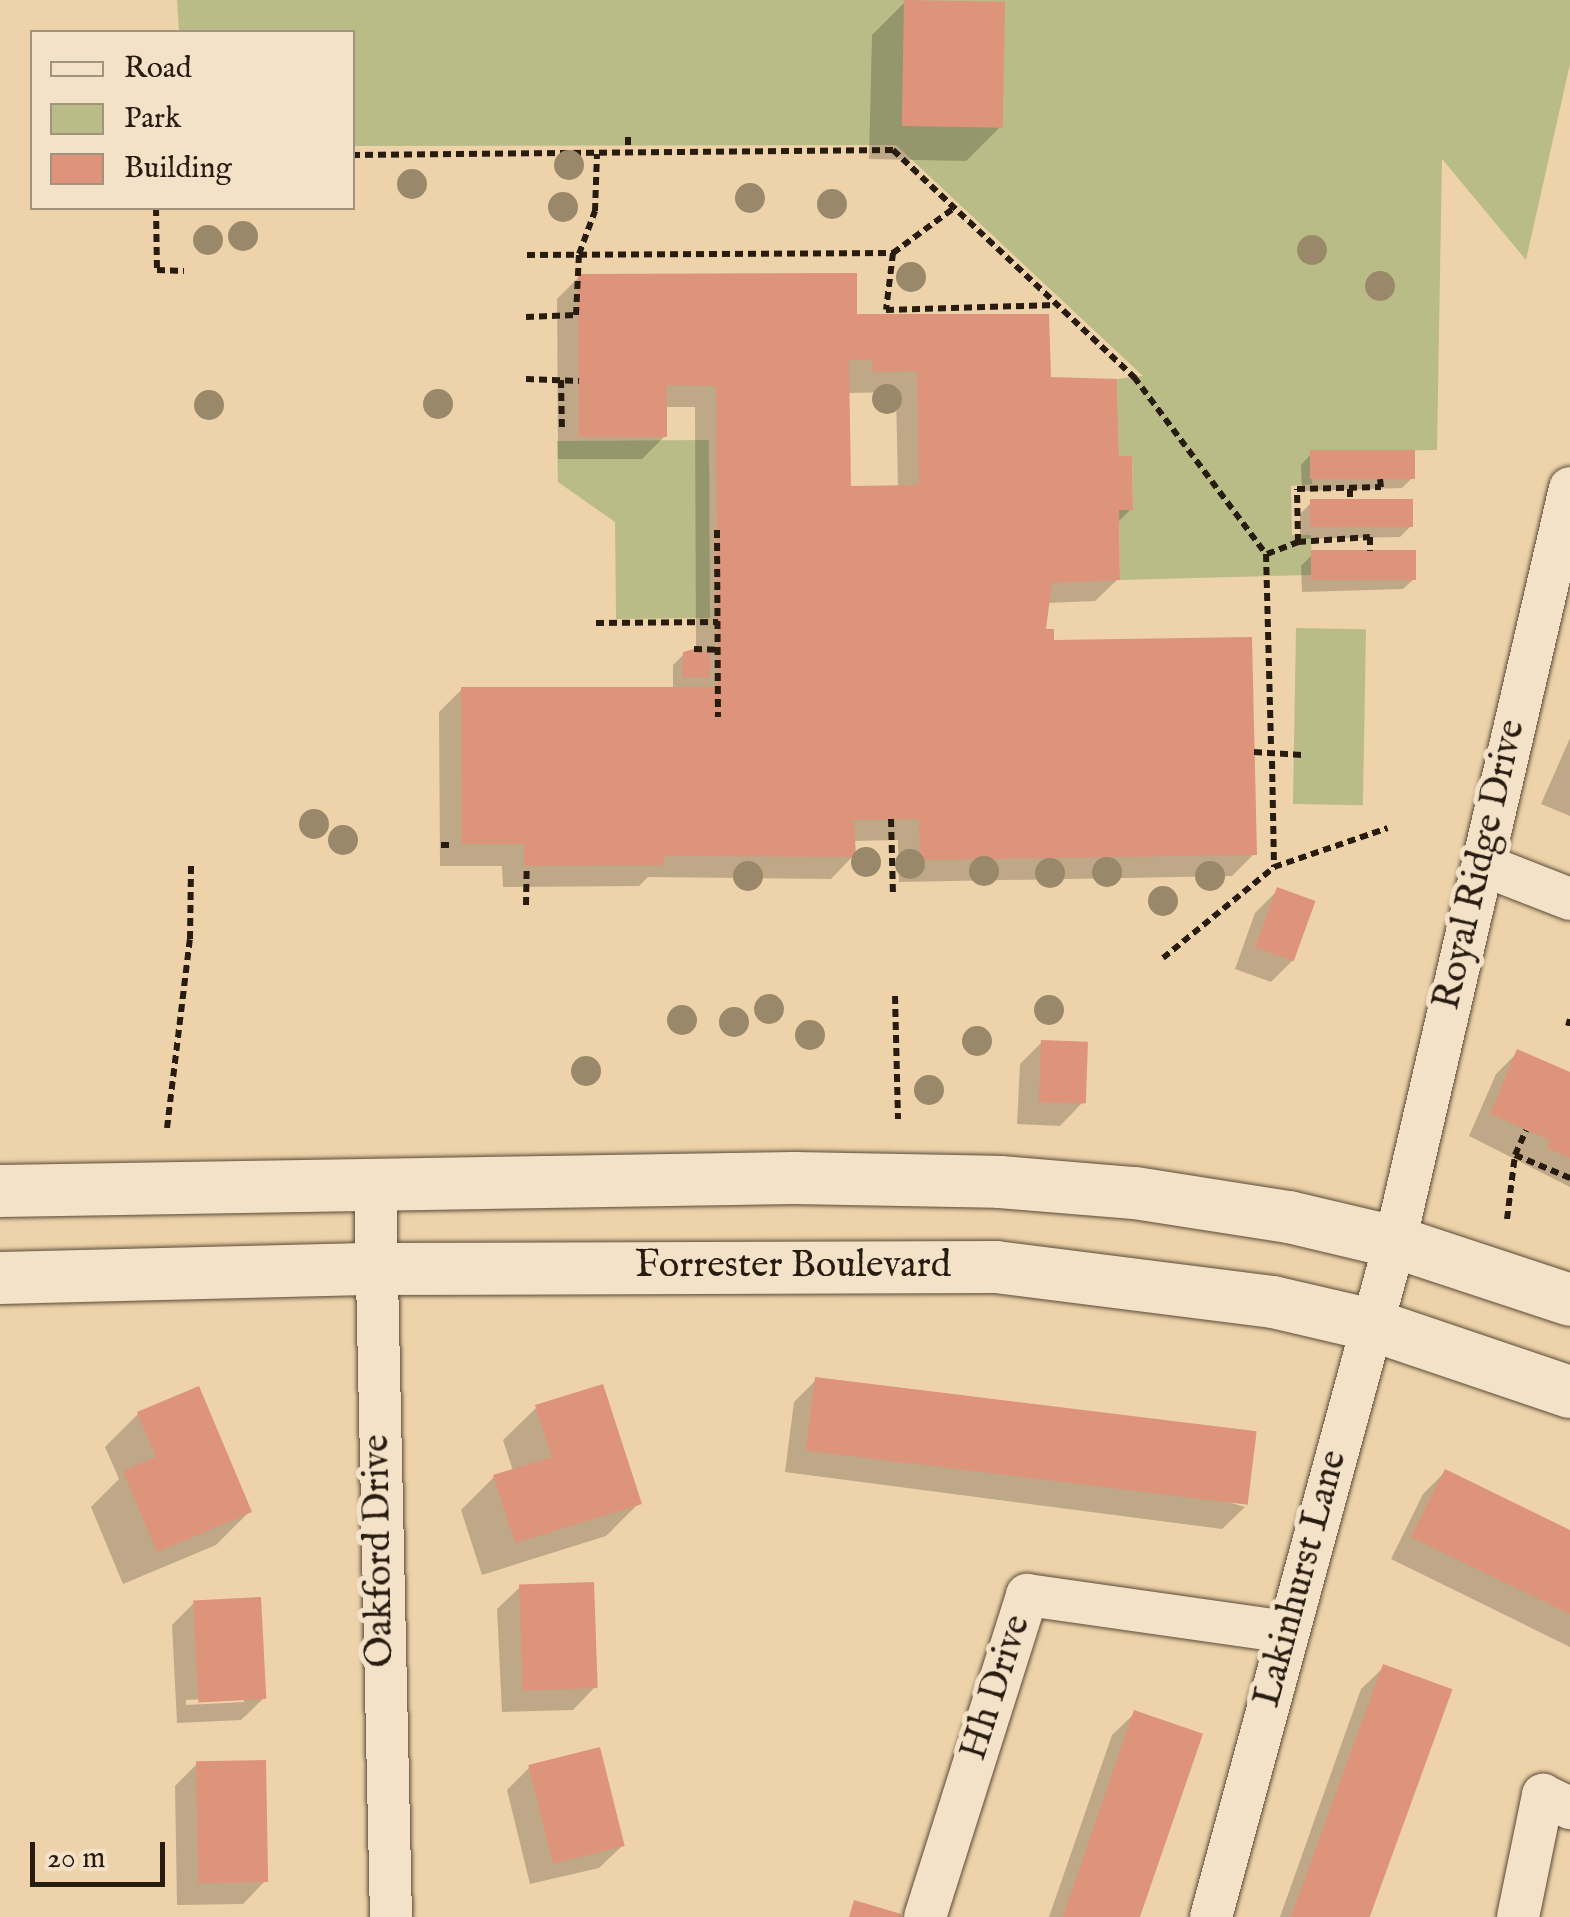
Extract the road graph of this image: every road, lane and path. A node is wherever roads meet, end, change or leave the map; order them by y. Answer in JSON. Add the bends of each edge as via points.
{"nodes":[{"id":1,"x":628,"y":136,"type":"dead end"},
{"id":2,"x":596,"y":154,"type":"junction"},
{"id":3,"x":628,"y":154,"type":"junction"},
{"id":4,"x":355,"y":155,"type":"edge"},
{"id":5,"x":954,"y":208,"type":"junction"},
{"id":6,"x":156,"y":210,"type":"edge"},
{"id":7,"x":893,"y":253,"type":"junction"},
{"id":8,"x":526,"y":254,"type":"dead end"},
{"id":9,"x":579,"y":254,"type":"junction"},
{"id":10,"x":184,"y":271,"type":"dead end"},
{"id":11,"x":1055,"y":305,"type":"junction"},
{"id":12,"x":526,"y":316,"type":"dead end"},
{"id":13,"x":526,"y":378,"type":"dead end"},
{"id":14,"x":561,"y":380,"type":"junction"},
{"id":15,"x":579,"y":381,"type":"dead end"},
{"id":16,"x":562,"y":432,"type":"dead end"},
{"id":17,"x":1380,"y":479,"type":"dead end"},
{"id":18,"x":1350,"y":488,"type":"junction"},
{"id":19,"x":1570,"y":488,"type":"edge"},
{"id":20,"x":1350,"y":500,"type":"dead end"},
{"id":21,"x":717,"y":530,"type":"dead end"},
{"id":22,"x":1298,"y":539,"type":"junction"},
{"id":23,"x":1370,"y":551,"type":"dead end"},
{"id":24,"x":1266,"y":554,"type":"junction"},
{"id":25,"x":718,"y":622,"type":"junction"},
{"id":26,"x":596,"y":623,"type":"dead end"},
{"id":27,"x":694,"y":649,"type":"dead end"},
{"id":28,"x":718,"y":650,"type":"junction"},
{"id":29,"x":718,"y":717,"type":"dead end"},
{"id":30,"x":1271,"y":746,"type":"dead end"},
{"id":31,"x":1254,"y":752,"type":"dead end"},
{"id":32,"x":1302,"y":755,"type":"dead end"},
{"id":33,"x":1272,"y":761,"type":"dead end"},
{"id":34,"x":891,"y":819,"type":"dead end"},
{"id":35,"x":1388,"y":828,"type":"dead end"},
{"id":36,"x":442,"y":845,"type":"dead end"},
{"id":37,"x":453,"y":845,"type":"dead end"},
{"id":38,"x":191,"y":864,"type":"dead end"},
{"id":39,"x":1482,"y":865,"type":"junction"},
{"id":40,"x":527,"y":866,"type":"dead end"},
{"id":41,"x":1274,"y":867,"type":"junction"},
{"id":42,"x":893,"y":896,"type":"dead end"},
{"id":43,"x":1570,"y":900,"type":"edge"},
{"id":44,"x":526,"y":905,"type":"dead end"},
{"id":45,"x":1163,"y":958,"type":"dead end"},
{"id":46,"x":895,"y":996,"type":"dead end"},
{"id":47,"x":898,"y":1119,"type":"dead end"},
{"id":48,"x":167,"y":1128,"type":"dead end"},
{"id":49,"x":1526,"y":1130,"type":"dead end"},
{"id":50,"x":1515,"y":1155,"type":"junction"},
{"id":51,"x":1570,"y":1178,"type":"edge"},
{"id":52,"x":375,"y":1185,"type":"junction"},
{"id":53,"x":0,"y":1191,"type":"edge"},
{"id":54,"x":1507,"y":1219,"type":"dead end"},
{"id":55,"x":1395,"y":1242,"type":"junction"},
{"id":56,"x":376,"y":1269,"type":"junction"},
{"id":57,"x":0,"y":1278,"type":"edge"},
{"id":58,"x":1570,"y":1300,"type":"edge"},
{"id":59,"x":1372,"y":1325,"type":"junction"},
{"id":60,"x":1570,"y":1392,"type":"edge"},
{"id":61,"x":1287,"y":1632,"type":"junction"},
{"id":62,"x":1570,"y":1808,"type":"edge"},
{"id":63,"x":391,"y":1917,"type":"edge"},
{"id":64,"x":925,"y":1917,"type":"edge"},
{"id":65,"x":1211,"y":1917,"type":"edge"},
{"id":66,"x":1518,"y":1917,"type":"edge"}],
"edges":[{"from":1,"to":3,"type":"path"},
{"from":2,"to":3,"type":"path"},
{"from":2,"to":4,"type":"path"},
{"from":2,"to":9,"type":"path","via":[[596,211]]},
{"from":3,"to":5,"type":"path","via":[[894,150]]},
{"from":5,"to":7,"type":"path"},
{"from":5,"to":11,"type":"path"},
{"from":6,"to":10,"type":"path","via":[[157,270]]},
{"from":7,"to":9,"type":"path"},
{"from":7,"to":11,"type":"path","via":[[886,310]]},
{"from":8,"to":9,"type":"path"},
{"from":9,"to":12,"type":"path","via":[[576,315]]},
{"from":11,"to":24,"type":"path","via":[[1134,377]]},
{"from":13,"to":14,"type":"path"},
{"from":14,"to":15,"type":"path"},
{"from":14,"to":16,"type":"path"},
{"from":17,"to":18,"type":"path","via":[[1381,488]]},
{"from":18,"to":20,"type":"path"},
{"from":18,"to":22,"type":"path","via":[[1298,489]]},
{"from":19,"to":39,"type":"street","name":"Royal Ridge Drive"},
{"from":21,"to":25,"type":"path"},
{"from":22,"to":23,"type":"path","via":[[1370,537]]},
{"from":22,"to":24,"type":"path"},
{"from":24,"to":30,"type":"path"},
{"from":25,"to":26,"type":"path"},
{"from":25,"to":28,"type":"path"},
{"from":27,"to":28,"type":"path"},
{"from":28,"to":29,"type":"path"},
{"from":31,"to":32,"type":"path"},
{"from":33,"to":41,"type":"path"},
{"from":34,"to":42,"type":"path"},
{"from":35,"to":41,"type":"path"},
{"from":36,"to":37,"type":"path"},
{"from":38,"to":48,"type":"path","via":[[190,939]]},
{"from":39,"to":43,"type":"street"},
{"from":39,"to":55,"type":"street","name":"Royal Ridge Drive"},
{"from":40,"to":44,"type":"path"},
{"from":41,"to":45,"type":"path"},
{"from":46,"to":47,"type":"path"},
{"from":49,"to":50,"type":"path"},
{"from":50,"to":51,"type":"path"},
{"from":50,"to":54,"type":"path"},
{"from":52,"to":53,"type":"street"},
{"from":52,"to":55,"type":"street","via":[[1000,1182],[1188,1200]]},
{"from":52,"to":56,"type":"street","name":"Oakford Drive"},
{"from":55,"to":58,"type":"street"},
{"from":55,"to":59,"type":"street","name":"Lakinhurst Lane"},
{"from":56,"to":57,"type":"street","name":"Forrester Boulevard"},
{"from":56,"to":59,"type":"street","name":"Forrester Boulevard","via":[[996,1268],[1176,1286]]},
{"from":56,"to":63,"type":"street","name":"Oakford Drive"},
{"from":59,"to":60,"type":"street","name":"Forrester Boulevard"},
{"from":59,"to":61,"type":"street","name":"Lakinhurst Lane"},
{"from":61,"to":64,"type":"street","name":"Hh Drive","via":[[1027,1595]]},
{"from":61,"to":65,"type":"street","name":"Lakinhurst Lane"},
{"from":62,"to":66,"type":"street","via":[[1544,1795]]}]}
